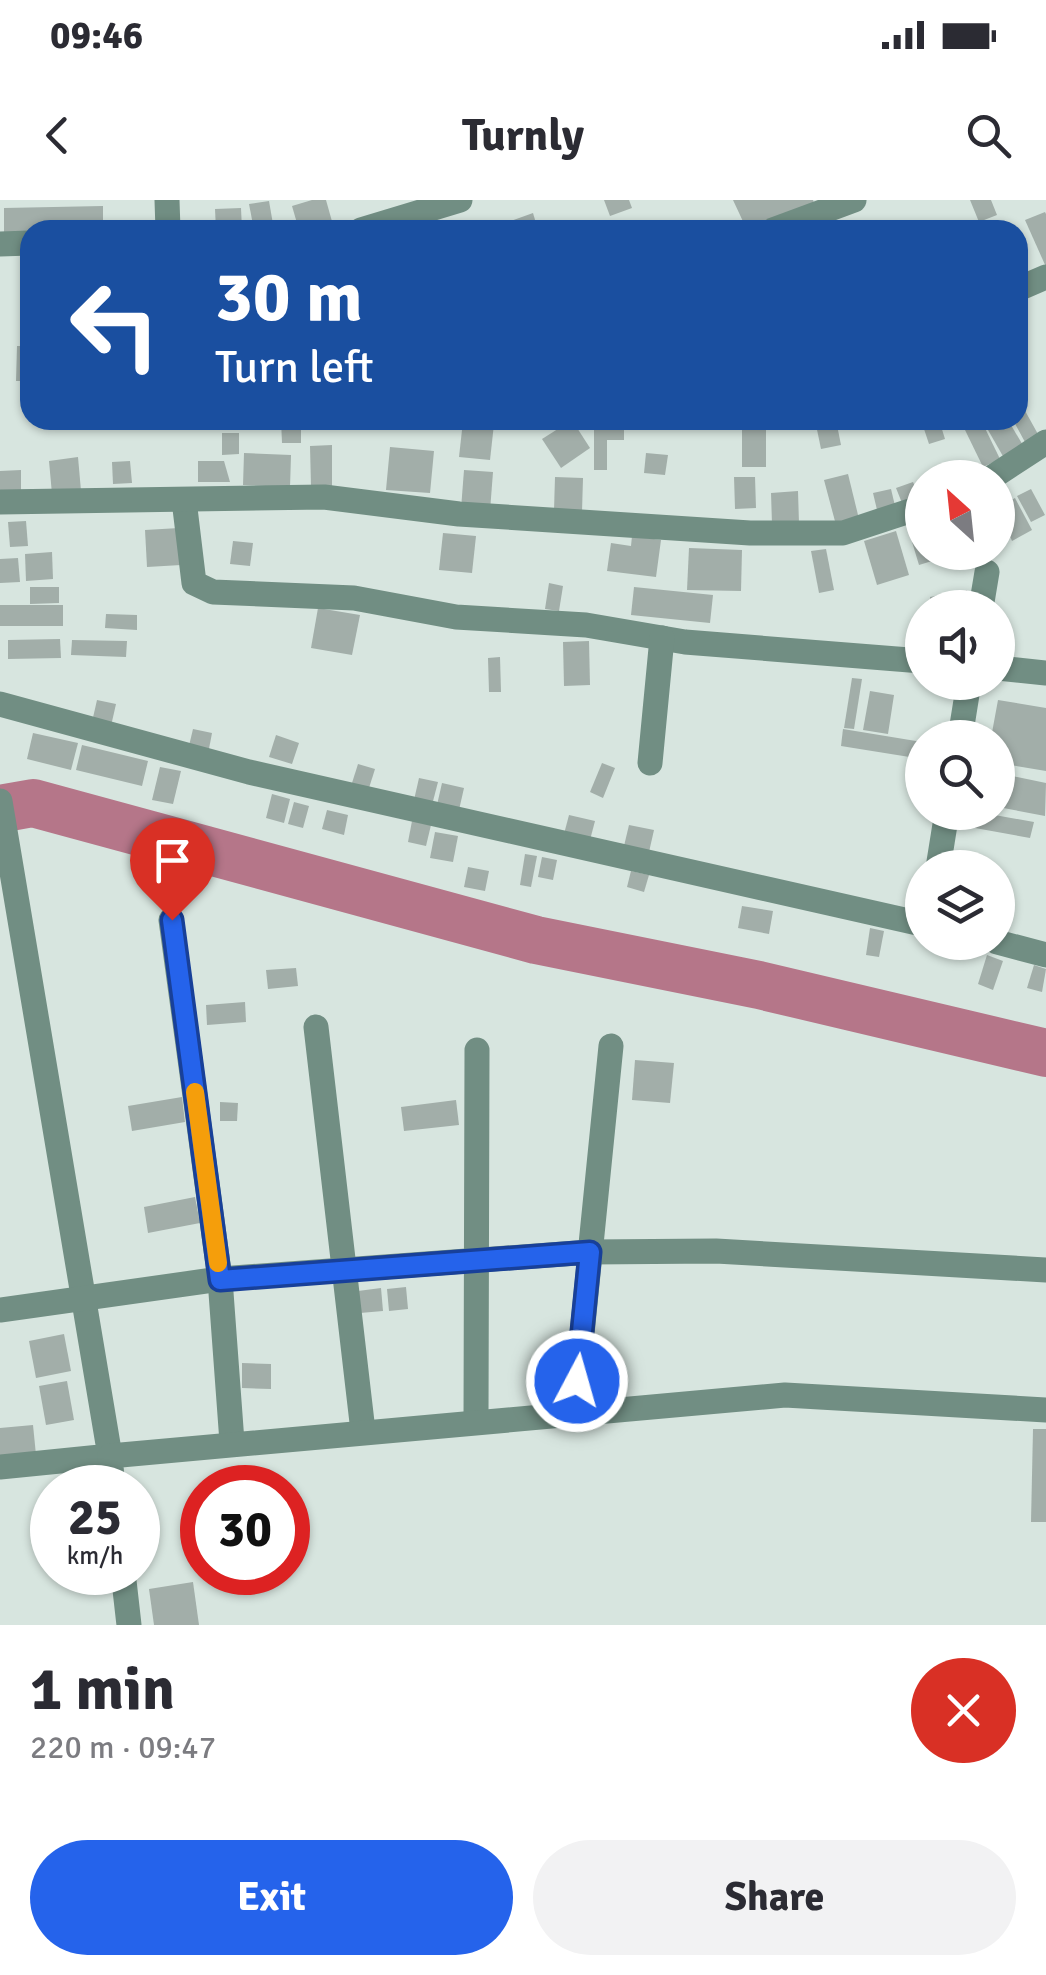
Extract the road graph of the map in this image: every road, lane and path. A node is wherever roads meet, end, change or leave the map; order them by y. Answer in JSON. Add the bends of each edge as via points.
{"nodes":[{"id":1,"x":460,"y":200,"type":"edge"},
{"id":2,"x":854,"y":200,"type":"edge"},
{"id":3,"x":394,"y":220,"type":"edge"},
{"id":4,"x":800,"y":220,"type":"edge"},
{"id":5,"x":1046,"y":442,"type":"edge"},
{"id":6,"x":1015,"y":462,"type":"edge"},
{"id":7,"x":184,"y":500,"type":"junction"},
{"id":8,"x":0,"y":502,"type":"edge"},
{"id":9,"x":905,"y":513,"type":"edge"},
{"id":10,"x":987,"y":572,"type":"dead end"},
{"id":11,"x":984,"y":590,"type":"edge"},
{"id":12,"x":662,"y":638,"type":"junction"},
{"id":13,"x":905,"y":659,"type":"edge"},
{"id":14,"x":1015,"y":670,"type":"edge"},
{"id":15,"x":1046,"y":673,"type":"edge"},
{"id":16,"x":0,"y":704,"type":"edge"},
{"id":17,"x":650,"y":763,"type":"dead end"},
{"id":18,"x":0,"y":801,"type":"edge"},
{"id":19,"x":172,"y":920,"type":"dead end"},
{"id":20,"x":905,"y":920,"type":"edge"},
{"id":21,"x":1015,"y":947,"type":"edge"},
{"id":22,"x":1046,"y":955,"type":"edge"},
{"id":23,"x":316,"y":1027,"type":"dead end"},
{"id":24,"x":611,"y":1046,"type":"dead end"},
{"id":25,"x":477,"y":1050,"type":"dead end"},
{"id":26,"x":590,"y":1252,"type":"junction"},
{"id":27,"x":476,"y":1262,"type":"junction"},
{"id":28,"x":345,"y":1269,"type":"junction"},
{"id":29,"x":1046,"y":1270,"type":"edge"},
{"id":30,"x":220,"y":1280,"type":"junction"},
{"id":31,"x":82,"y":1300,"type":"junction"},
{"id":32,"x":0,"y":1310,"type":"edge"},
{"id":33,"x":1046,"y":1410,"type":"edge"},
{"id":34,"x":574,"y":1413,"type":"junction"},
{"id":35,"x":476,"y":1421,"type":"junction"},
{"id":36,"x":362,"y":1431,"type":"junction"},
{"id":37,"x":232,"y":1442,"type":"junction"},
{"id":38,"x":110,"y":1456,"type":"junction"},
{"id":39,"x":111,"y":1465,"type":"edge"},
{"id":40,"x":0,"y":1467,"type":"edge"},
{"id":41,"x":126,"y":1595,"type":"edge"},
{"id":42,"x":129,"y":1625,"type":"edge"}],
"edges":[{"from":1,"to":3,"type":"street"},
{"from":2,"to":4,"type":"street"},
{"from":5,"to":6,"type":"street"},
{"from":7,"to":8,"type":"street"},
{"from":7,"to":9,"type":"street","via":[[324,497],[459,514],[750,534],[843,534]]},
{"from":7,"to":12,"type":"street","via":[[194,583],[213,592],[354,598]]},
{"from":10,"to":11,"type":"street"},
{"from":12,"to":13,"type":"street"},
{"from":12,"to":17,"type":"street"},
{"from":14,"to":15,"type":"street"},
{"from":16,"to":20,"type":"street","via":[[249,772]]},
{"from":18,"to":31,"type":"street"},
{"from":19,"to":30,"type":"street"},
{"from":21,"to":22,"type":"street"},
{"from":23,"to":28,"type":"street"},
{"from":24,"to":26,"type":"street"},
{"from":25,"to":27,"type":"street"},
{"from":26,"to":27,"type":"street"},
{"from":26,"to":29,"type":"street","via":[[716,1251]]},
{"from":26,"to":34,"type":"street"},
{"from":27,"to":28,"type":"street"},
{"from":27,"to":35,"type":"street"},
{"from":28,"to":30,"type":"street"},
{"from":28,"to":36,"type":"street"},
{"from":30,"to":31,"type":"street"},
{"from":30,"to":37,"type":"street"},
{"from":31,"to":32,"type":"street"},
{"from":31,"to":38,"type":"street"},
{"from":33,"to":34,"type":"street","via":[[785,1396]]},
{"from":34,"to":35,"type":"street"},
{"from":35,"to":36,"type":"street"},
{"from":36,"to":37,"type":"street"},
{"from":37,"to":38,"type":"street"},
{"from":38,"to":39,"type":"street"},
{"from":38,"to":40,"type":"street"},
{"from":41,"to":42,"type":"street"}]}
